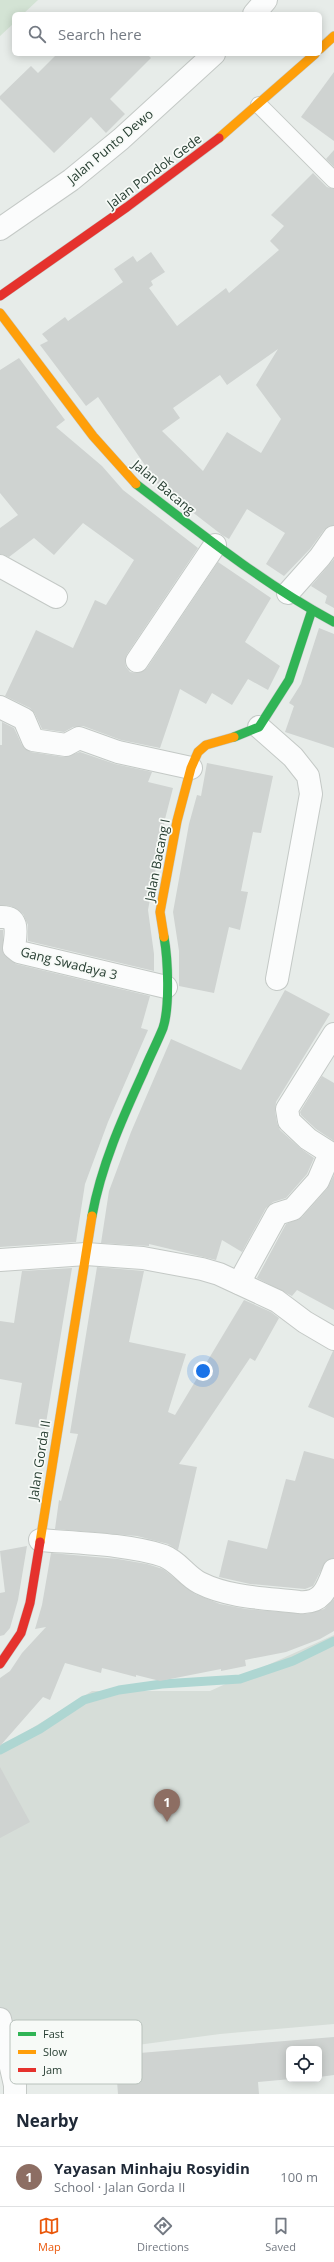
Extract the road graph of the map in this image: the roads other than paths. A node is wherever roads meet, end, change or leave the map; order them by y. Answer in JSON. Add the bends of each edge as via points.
{"nodes":[{"id":1,"x":266,"y":0,"type":"edge"},
{"id":2,"x":256,"y":12,"type":"edge"},
{"id":3,"x":334,"y":36,"type":"edge"},
{"id":4,"x":322,"y":47,"type":"edge"},
{"id":5,"x":212,"y":56,"type":"edge"},
{"id":6,"x":312,"y":56,"type":"edge"},
{"id":7,"x":258,"y":105,"type":"junction"},
{"id":8,"x":334,"y":180,"type":"edge"},
{"id":9,"x":0,"y":229,"type":"edge"},
{"id":10,"x":0,"y":296,"type":"edge"},
{"id":11,"x":0,"y":313,"type":"edge"},
{"id":12,"x":334,"y":537,"type":"edge"},
{"id":13,"x":215,"y":545,"type":"junction"},
{"id":14,"x":0,"y":566,"type":"edge"},
{"id":15,"x":288,"y":593,"type":"junction"},
{"id":16,"x":56,"y":597,"type":"dead end"},
{"id":17,"x":312,"y":610,"type":"junction"},
{"id":18,"x":334,"y":622,"type":"edge"},
{"id":19,"x":137,"y":661,"type":"dead end"},
{"id":20,"x":0,"y":707,"type":"edge"},
{"id":21,"x":259,"y":727,"type":"junction"},
{"id":22,"x":191,"y":768,"type":"junction"},
{"id":23,"x":0,"y":917,"type":"edge"},
{"id":24,"x":278,"y":979,"type":"dead end"},
{"id":25,"x":166,"y":987,"type":"junction"},
{"id":26,"x":334,"y":1034,"type":"edge"},
{"id":27,"x":332,"y":1152,"type":"edge"},
{"id":28,"x":86,"y":1254,"type":"junction"},
{"id":29,"x":0,"y":1260,"type":"edge"},
{"id":30,"x":239,"y":1284,"type":"junction"},
{"id":31,"x":334,"y":1339,"type":"edge"},
{"id":32,"x":40,"y":1540,"type":"junction"},
{"id":33,"x":334,"y":1570,"type":"edge"},
{"id":34,"x":0,"y":1664,"type":"edge"},
{"id":35,"x":0,"y":2019,"type":"edge"},
{"id":36,"x":10,"y":2063,"type":"edge"},
{"id":37,"x":15,"y":2084,"type":"edge"},
{"id":38,"x":16,"y":2094,"type":"edge"}],
"edges":[{"from":1,"to":2,"type":"street"},
{"from":3,"to":4,"type":"street"},
{"from":5,"to":9,"type":"street","name":"Jalan Punto Dewo","via":[[121,139],[71,180]]},
{"from":6,"to":7,"type":"street","name":"Jalan Pondok Gede"},
{"from":7,"to":8,"type":"lane"},
{"from":7,"to":10,"type":"street","name":"Jalan Pondok Gede","via":[[202,152],[75,246]]},
{"from":11,"to":13,"type":"street","name":"Jalan Bacang","via":[[93,436],[131,480]]},
{"from":12,"to":15,"type":"street"},
{"from":13,"to":15,"type":"street","name":"Jalan Bacang"},
{"from":13,"to":19,"type":"street"},
{"from":14,"to":16,"type":"street"},
{"from":15,"to":17,"type":"street","name":"Jalan Bacang"},
{"from":17,"to":18,"type":"street","name":"Jalan Bacang"},
{"from":17,"to":21,"type":"street","via":[[289,680]]},
{"from":20,"to":22,"type":"street","via":[[24,719],[33,740],[66,745],[79,738],[118,752]]},
{"from":21,"to":22,"type":"street","name":"Jalan Bacang I","via":[[242,735],[206,745],[198,752]]},
{"from":21,"to":24,"type":"street","via":[[293,757],[308,776],[311,794]]},
{"from":22,"to":25,"type":"street","name":"Jalan Bacang I","via":[[177,822],[160,912],[167,953]]},
{"from":23,"to":25,"type":"street","name":"Gang Swadaya 3","via":[[14,920],[14,948],[19,952]]},
{"from":25,"to":28,"type":"street","name":"Jalan Bacang I","via":[[163,1027],[119,1127],[97,1188]]},
{"from":26,"to":27,"type":"street","via":[[287,1109],[289,1121],[308,1139]]},
{"from":27,"to":30,"type":"street","via":[[313,1187],[293,1209],[277,1214]]},
{"from":28,"to":29,"type":"street"},
{"from":28,"to":30,"type":"street","via":[[143,1258],[202,1269],[220,1274]]},
{"from":28,"to":32,"type":"street","name":"Jalan Gorda II"},
{"from":30,"to":31,"type":"street","via":[[277,1301]]},
{"from":32,"to":33,"type":"street","via":[[111,1547],[163,1556],[177,1562],[198,1582],[214,1590],[299,1602],[320,1599]]},
{"from":32,"to":34,"type":"street","name":"Jalan Gorda II","via":[[27,1618],[13,1648]]},
{"from":35,"to":36,"type":"street"},
{"from":37,"to":38,"type":"street"}]}
